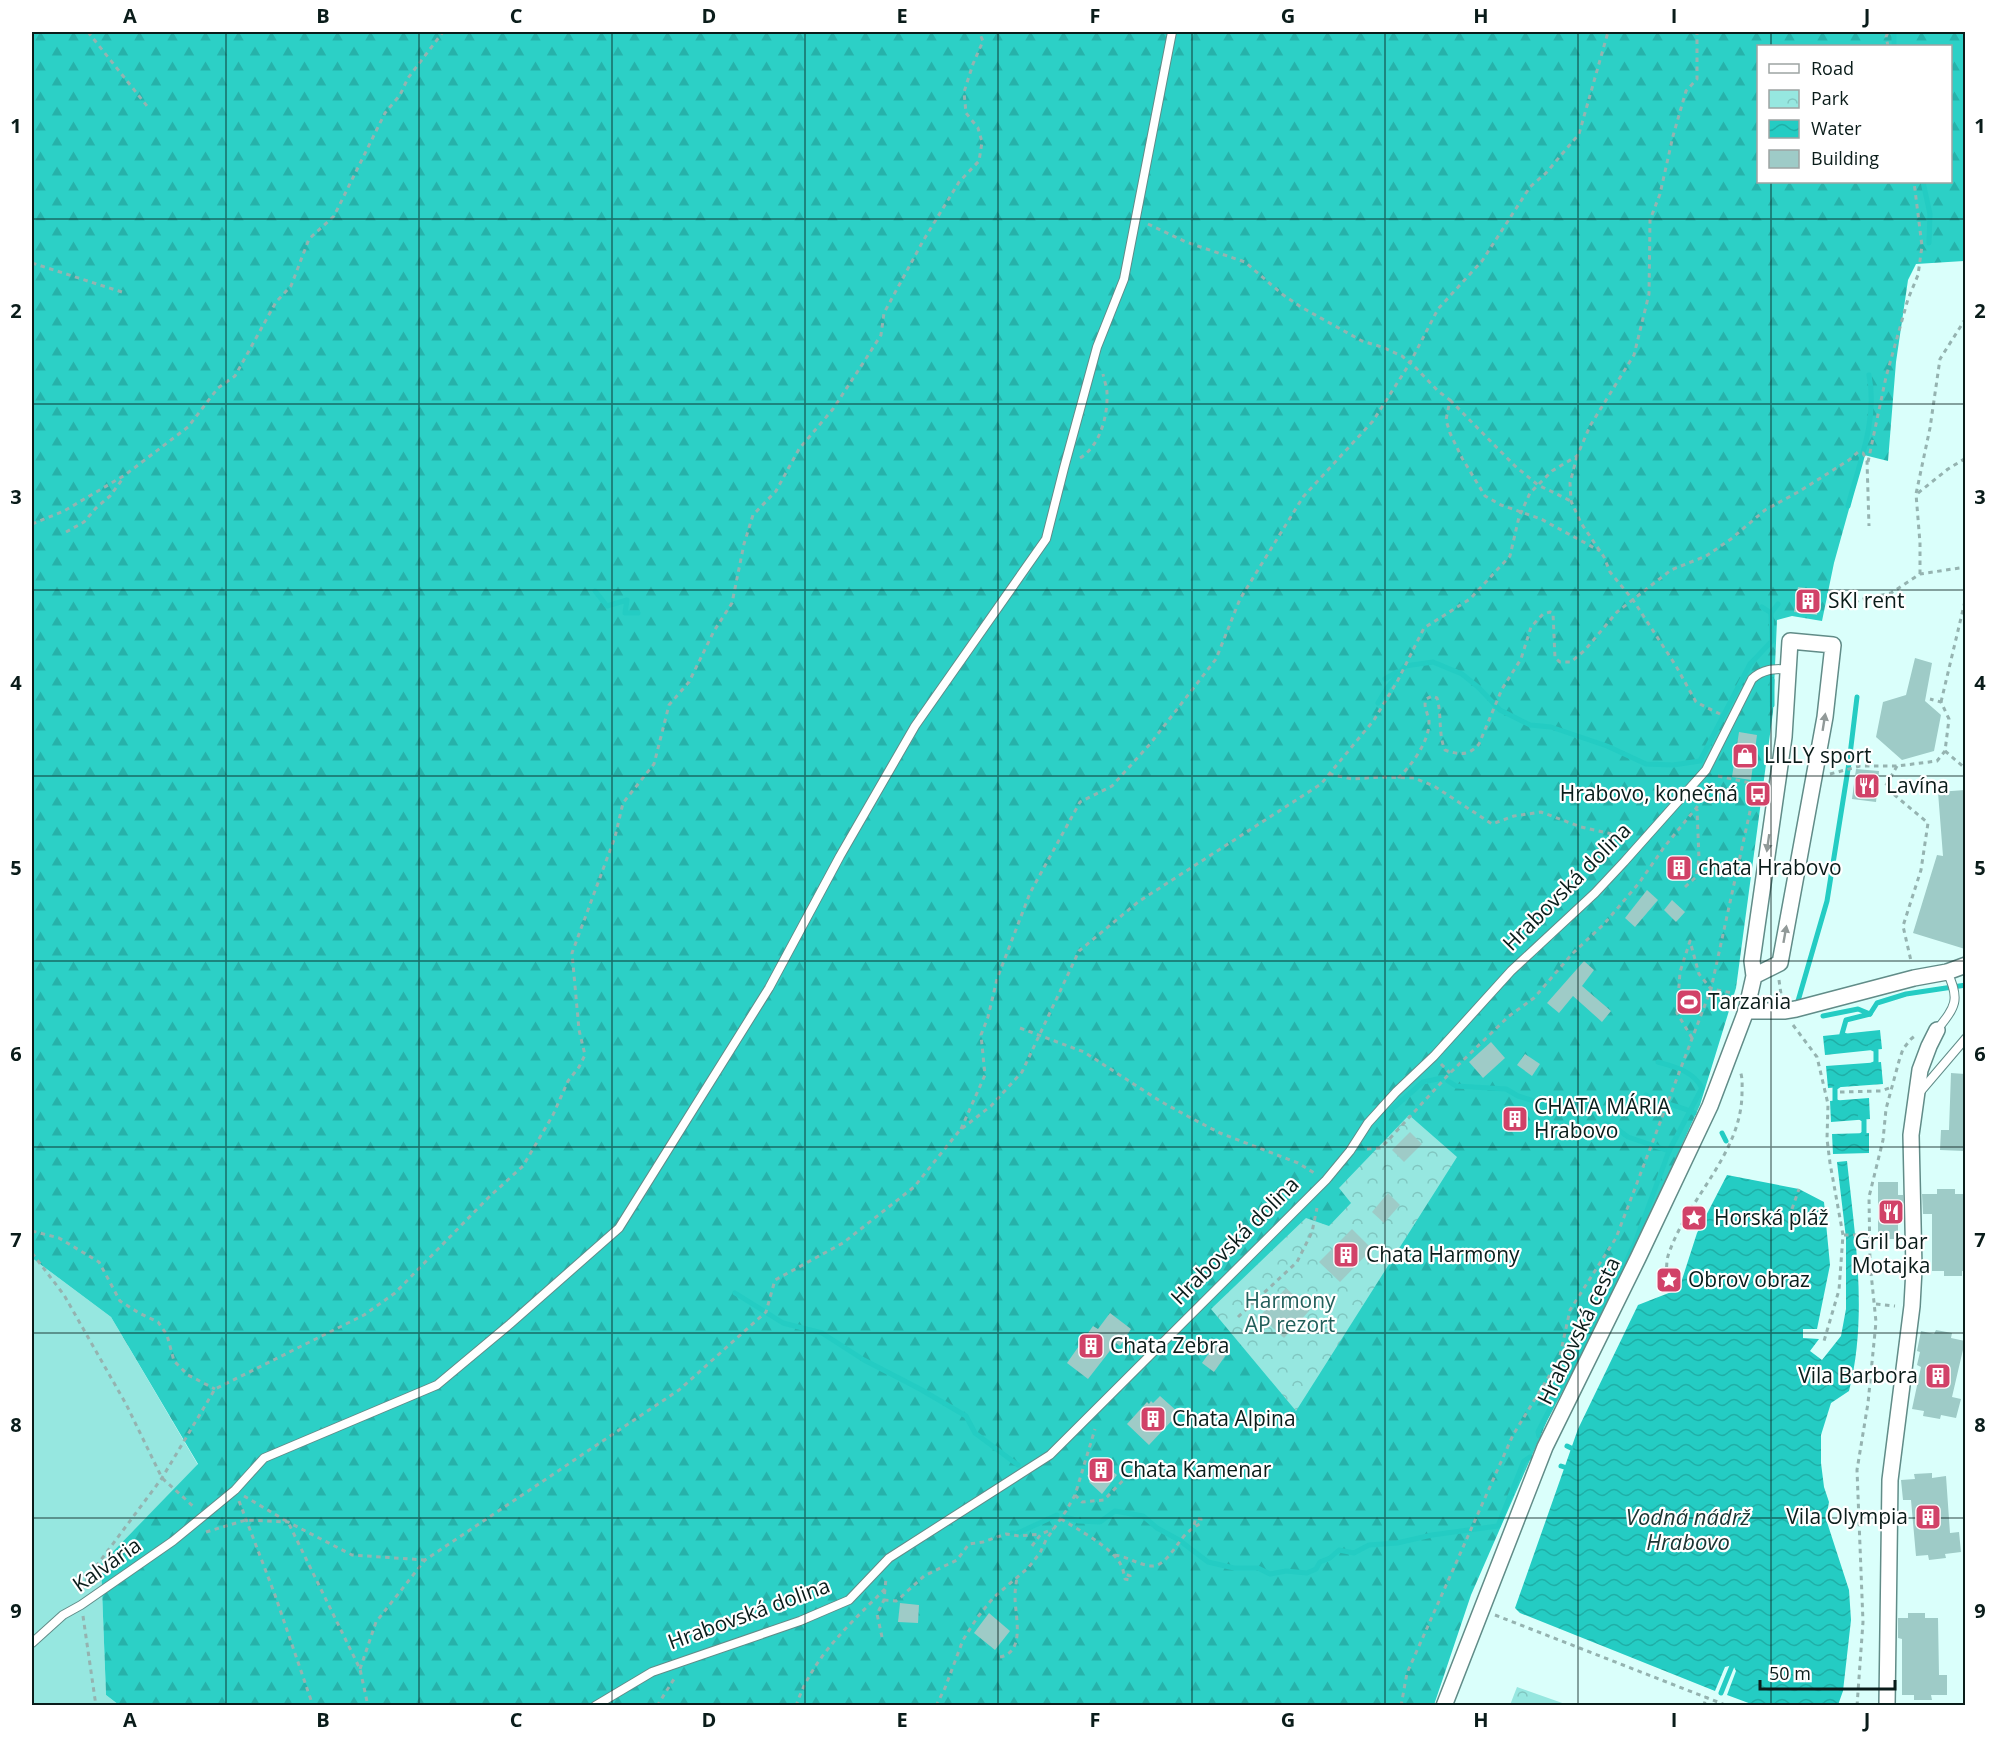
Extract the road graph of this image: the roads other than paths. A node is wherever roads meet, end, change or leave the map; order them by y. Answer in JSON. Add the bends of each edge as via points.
{"nodes":[{"id":1,"x":1172,"y":32,"type":"edge"},
{"id":2,"x":1787,"y":669,"type":"junction"},
{"id":3,"x":1965,"y":965,"type":"edge"},
{"id":4,"x":1754,"y":976,"type":"junction"},
{"id":5,"x":1949,"y":977,"type":"junction"},
{"id":6,"x":1746,"y":1011,"type":"junction"},
{"id":7,"x":1937,"y":1030,"type":"joint"},
{"id":8,"x":1965,"y":1038,"type":"edge"},
{"id":9,"x":1917,"y":1095,"type":"junction"},
{"id":10,"x":32,"y":1643,"type":"edge"},
{"id":11,"x":595,"y":1706,"type":"edge"},
{"id":12,"x":1444,"y":1706,"type":"edge"},
{"id":13,"x":1887,"y":1706,"type":"edge"}],
"edges":[{"from":1,"to":10,"type":"lane","name":"Kalvária","via":[[1124,279],[1096,347],[1046,539],[915,726],[769,988],[619,1228],[437,1385],[264,1458],[235,1490],[173,1541],[63,1615]]},
{"from":2,"to":4,"type":"street","name":"Hrabovská cesta","one_way":true,"via":[[1784,737],[1752,961]]},
{"from":4,"to":2,"type":"street","name":"Hrabovská cesta","one_way":true,"via":[[1780,963],[1825,717],[1833,645],[1790,641]]},
{"from":2,"to":11,"type":"lane","name":"Hrabovská dolina","via":[[1770,669],[1752,679],[1706,770],[1643,842],[1511,971],[1396,1092],[1324,1181],[1050,1455],[889,1558],[849,1600],[800,1622],[652,1672]]},
{"from":3,"to":5,"type":"street"},
{"from":4,"to":6,"type":"street","name":"Hrabovská cesta"},
{"from":5,"to":6,"type":"street","via":[[1914,978],[1790,1010]]},
{"from":5,"to":7,"type":"lane","via":[[1956,999]]},
{"from":6,"to":12,"type":"street","name":"Hrabovská cesta","via":[[1710,1106],[1545,1448]]},
{"from":7,"to":9,"type":"street","via":[[1920,1070]]},
{"from":8,"to":9,"type":"lane"},
{"from":9,"to":13,"type":"street","via":[[1911,1135],[1912,1306],[1890,1480]]}]}
